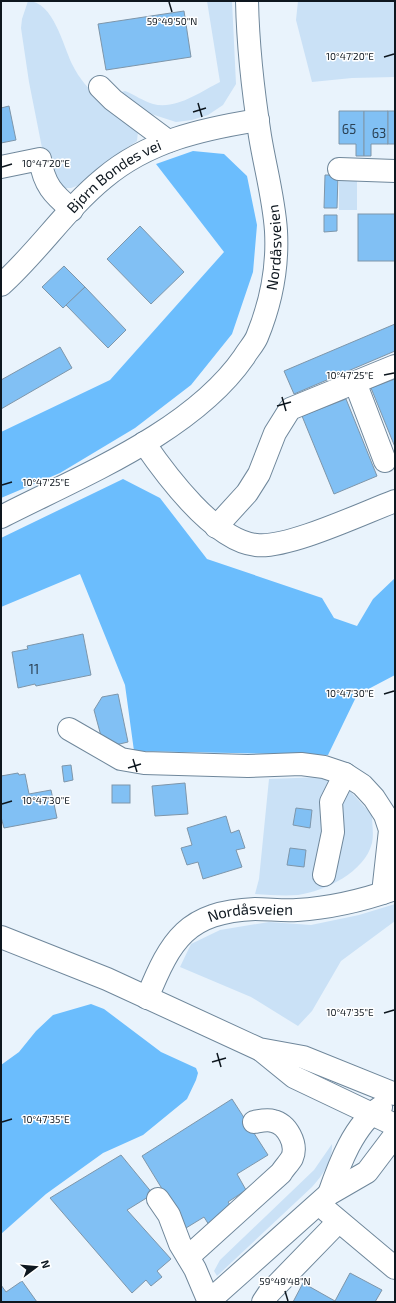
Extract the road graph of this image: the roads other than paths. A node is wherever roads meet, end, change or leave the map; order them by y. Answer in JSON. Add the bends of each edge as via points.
{"nodes":[{"id":1,"x":247,"y":1,"type":"edge"},
{"id":2,"x":100,"y":87,"type":"dead end"},
{"id":3,"x":258,"y":120,"type":"junction"},
{"id":4,"x":168,"y":141,"type":"junction"},
{"id":5,"x":1,"y":167,"type":"edge"},
{"id":6,"x":339,"y":169,"type":"dead end"},
{"id":7,"x":395,"y":171,"type":"edge"},
{"id":8,"x":72,"y":210,"type":"junction"},
{"id":9,"x":1,"y":285,"type":"edge"},
{"id":10,"x":395,"y":366,"type":"edge"},
{"id":11,"x":355,"y":382,"type":"junction"},
{"id":12,"x":144,"y":442,"type":"junction"},
{"id":13,"x":385,"y":461,"type":"dead end"},
{"id":14,"x":395,"y":501,"type":"edge"},
{"id":15,"x":1,"y":517,"type":"edge"},
{"id":16,"x":216,"y":527,"type":"junction"},
{"id":17,"x":69,"y":729,"type":"dead end"},
{"id":18,"x":345,"y":774,"type":"junction"},
{"id":19,"x":392,"y":825,"type":"edge"},
{"id":20,"x":324,"y":875,"type":"dead end"},
{"id":21,"x":389,"y":891,"type":"edge"},
{"id":22,"x":1,"y":937,"type":"edge"},
{"id":23,"x":148,"y":998,"type":"junction"},
{"id":24,"x":259,"y":1049,"type":"junction"},
{"id":25,"x":395,"y":1094,"type":"edge"},
{"id":26,"x":395,"y":1099,"type":"edge"},
{"id":27,"x":370,"y":1114,"type":"junction"},
{"id":28,"x":254,"y":1122,"type":"dead end"},
{"id":29,"x":395,"y":1125,"type":"edge"},
{"id":30,"x":395,"y":1135,"type":"edge"},
{"id":31,"x":158,"y":1199,"type":"dead end"},
{"id":32,"x":324,"y":1199,"type":"junction"},
{"id":33,"x":338,"y":1222,"type":"junction"},
{"id":34,"x":188,"y":1257,"type":"junction"},
{"id":35,"x":395,"y":1268,"type":"edge"},
{"id":36,"x":208,"y":1302,"type":"edge"},
{"id":37,"x":263,"y":1302,"type":"edge"}],
"edges":[{"from":1,"to":3,"type":"street","name":"Nordåsveien","via":[[250,62]]},
{"from":2,"to":4,"type":"street","via":[[113,100]]},
{"from":3,"to":4,"type":"street","name":"Bjørn Bondes vei","via":[[208,128]]},
{"from":3,"to":12,"type":"street","name":"Nordåsveien","via":[[276,229],[276,255],[273,288],[256,338],[225,382],[207,400],[178,422]]},
{"from":4,"to":8,"type":"street","name":"Bjørn Bondes vei","via":[[118,167],[103,178]]},
{"from":5,"to":8,"type":"street","via":[[40,159],[50,189]]},
{"from":6,"to":7,"type":"street"},
{"from":8,"to":9,"type":"street","name":"Bjørn Bondes vei"},
{"from":10,"to":11,"type":"street"},
{"from":11,"to":13,"type":"street"},
{"from":11,"to":16,"type":"street","via":[[290,409],[275,433],[259,474],[247,493]]},
{"from":12,"to":15,"type":"street","name":"Nordåsveien"},
{"from":12,"to":16,"type":"street","via":[[161,468]]},
{"from":14,"to":16,"type":"street","via":[[320,530],[268,545],[241,542]]},
{"from":17,"to":18,"type":"street","via":[[121,759],[144,763],[248,766],[301,764],[324,766]]},
{"from":18,"to":19,"type":"street","via":[[362,785],[374,798]]},
{"from":18,"to":20,"type":"street","via":[[331,802],[333,832]]},
{"from":19,"to":21,"type":"street"},
{"from":21,"to":23,"type":"street","name":"Nordåsveien","via":[[316,908],[232,911],[202,921],[183,933],[169,949]]},
{"from":22,"to":23,"type":"street"},
{"from":23,"to":24,"type":"street"},
{"from":24,"to":25,"type":"street","via":[[303,1057]]},
{"from":24,"to":27,"type":"street","via":[[294,1078]]},
{"from":26,"to":27,"type":"street"},
{"from":27,"to":29,"type":"street"},
{"from":27,"to":32,"type":"street","via":[[340,1160]]},
{"from":28,"to":34,"type":"street","via":[[274,1121],[283,1126],[294,1146],[292,1157],[281,1173]]},
{"from":30,"to":32,"type":"street","via":[[367,1172]]},
{"from":31,"to":34,"type":"street","via":[[169,1215]]},
{"from":32,"to":33,"type":"street"},
{"from":32,"to":36,"type":"street"},
{"from":33,"to":35,"type":"street"},
{"from":33,"to":37,"type":"street"},
{"from":34,"to":36,"type":"street"}]}
